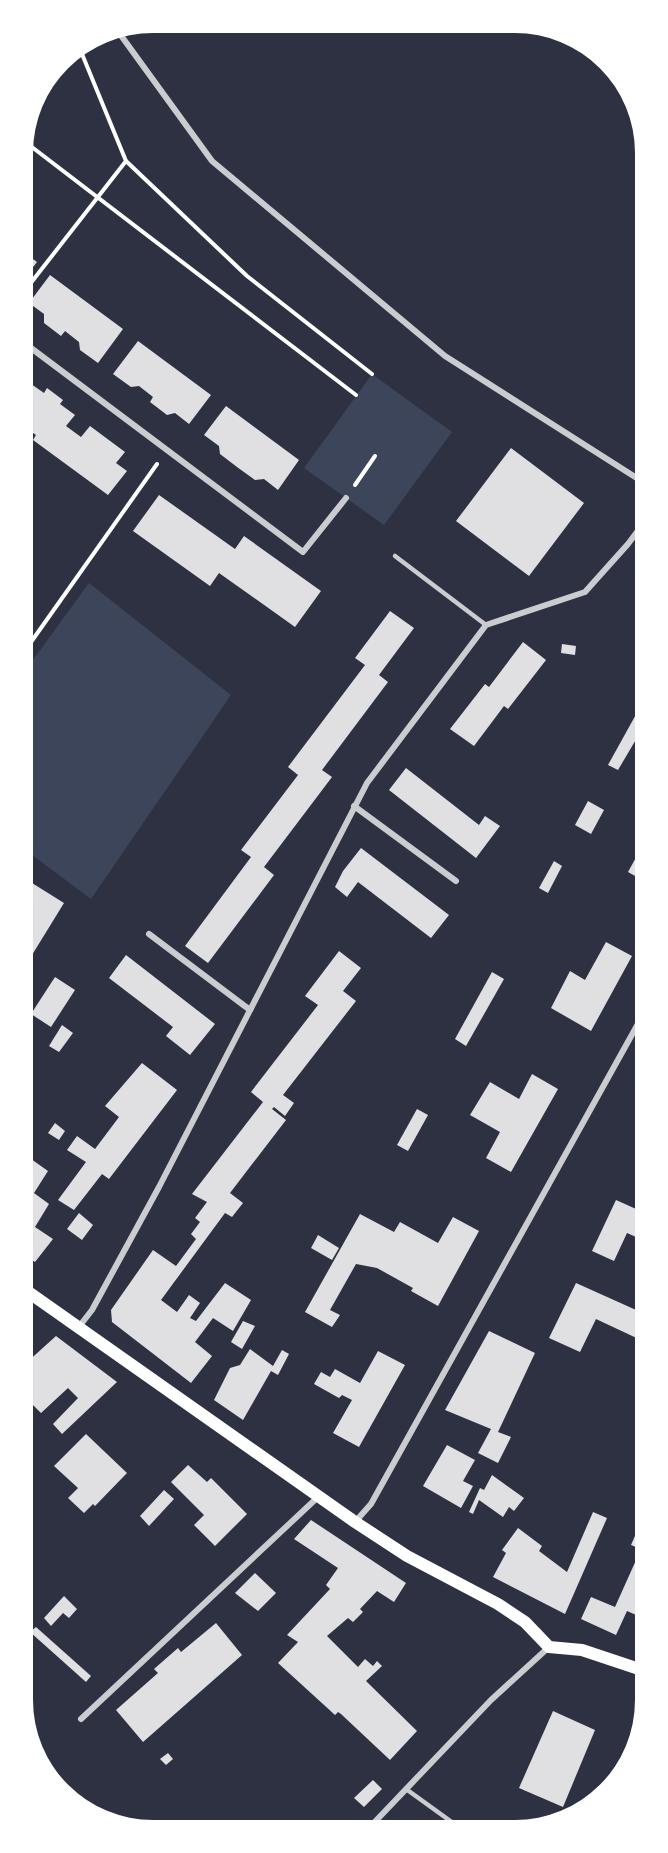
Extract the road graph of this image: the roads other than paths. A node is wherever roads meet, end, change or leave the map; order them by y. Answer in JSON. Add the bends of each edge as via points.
{"nodes":[{"id":1,"x":122,"y":37,"type":"edge"},
{"id":2,"x":33,"y":350,"type":"edge"},
{"id":3,"x":635,"y":476,"type":"edge"},
{"id":4,"x":346,"y":498,"type":"road end"},
{"id":5,"x":635,"y":535,"type":"edge"},
{"id":6,"x":395,"y":556,"type":"dead end"},
{"id":7,"x":486,"y":625,"type":"junction"},
{"id":8,"x":354,"y":806,"type":"junction"},
{"id":9,"x":456,"y":881,"type":"dead end"},
{"id":10,"x":149,"y":934,"type":"dead end"},
{"id":11,"x":250,"y":1010,"type":"junction"},
{"id":12,"x":635,"y":1029,"type":"edge"},
{"id":13,"x":33,"y":1296,"type":"edge"},
{"id":14,"x":78,"y":1328,"type":"junction"},
{"id":15,"x":318,"y":1497,"type":"junction"},
{"id":16,"x":355,"y":1522,"type":"junction"},
{"id":17,"x":549,"y":1647,"type":"junction"},
{"id":18,"x":635,"y":1668,"type":"edge"},
{"id":19,"x":81,"y":1719,"type":"dead end"},
{"id":20,"x":406,"y":1790,"type":"junction"},
{"id":21,"x":377,"y":1820,"type":"edge"},
{"id":22,"x":449,"y":1820,"type":"edge"}],
"edges":[{"from":1,"to":3,"type":"street","via":[[212,161],[445,356]]},
{"from":2,"to":4,"type":"street","via":[[303,552]]},
{"from":5,"to":7,"type":"street","via":[[585,592]]},
{"from":6,"to":7,"type":"lane"},
{"from":7,"to":8,"type":"street","via":[[366,783]]},
{"from":8,"to":9,"type":"street"},
{"from":8,"to":11,"type":"street"},
{"from":10,"to":11,"type":"street"},
{"from":11,"to":14,"type":"street","via":[[159,1187],[92,1310]]},
{"from":12,"to":16,"type":"street","via":[[370,1504]]},
{"from":13,"to":14,"type":"main road"},
{"from":14,"to":15,"type":"main road"},
{"from":15,"to":16,"type":"main road"},
{"from":15,"to":19,"type":"street"},
{"from":16,"to":17,"type":"main road","via":[[407,1556],[498,1604],[525,1622]]},
{"from":17,"to":18,"type":"main road","via":[[582,1650]]},
{"from":17,"to":20,"type":"street","via":[[491,1700]]},
{"from":20,"to":21,"type":"street"},
{"from":20,"to":22,"type":"lane"}]}
